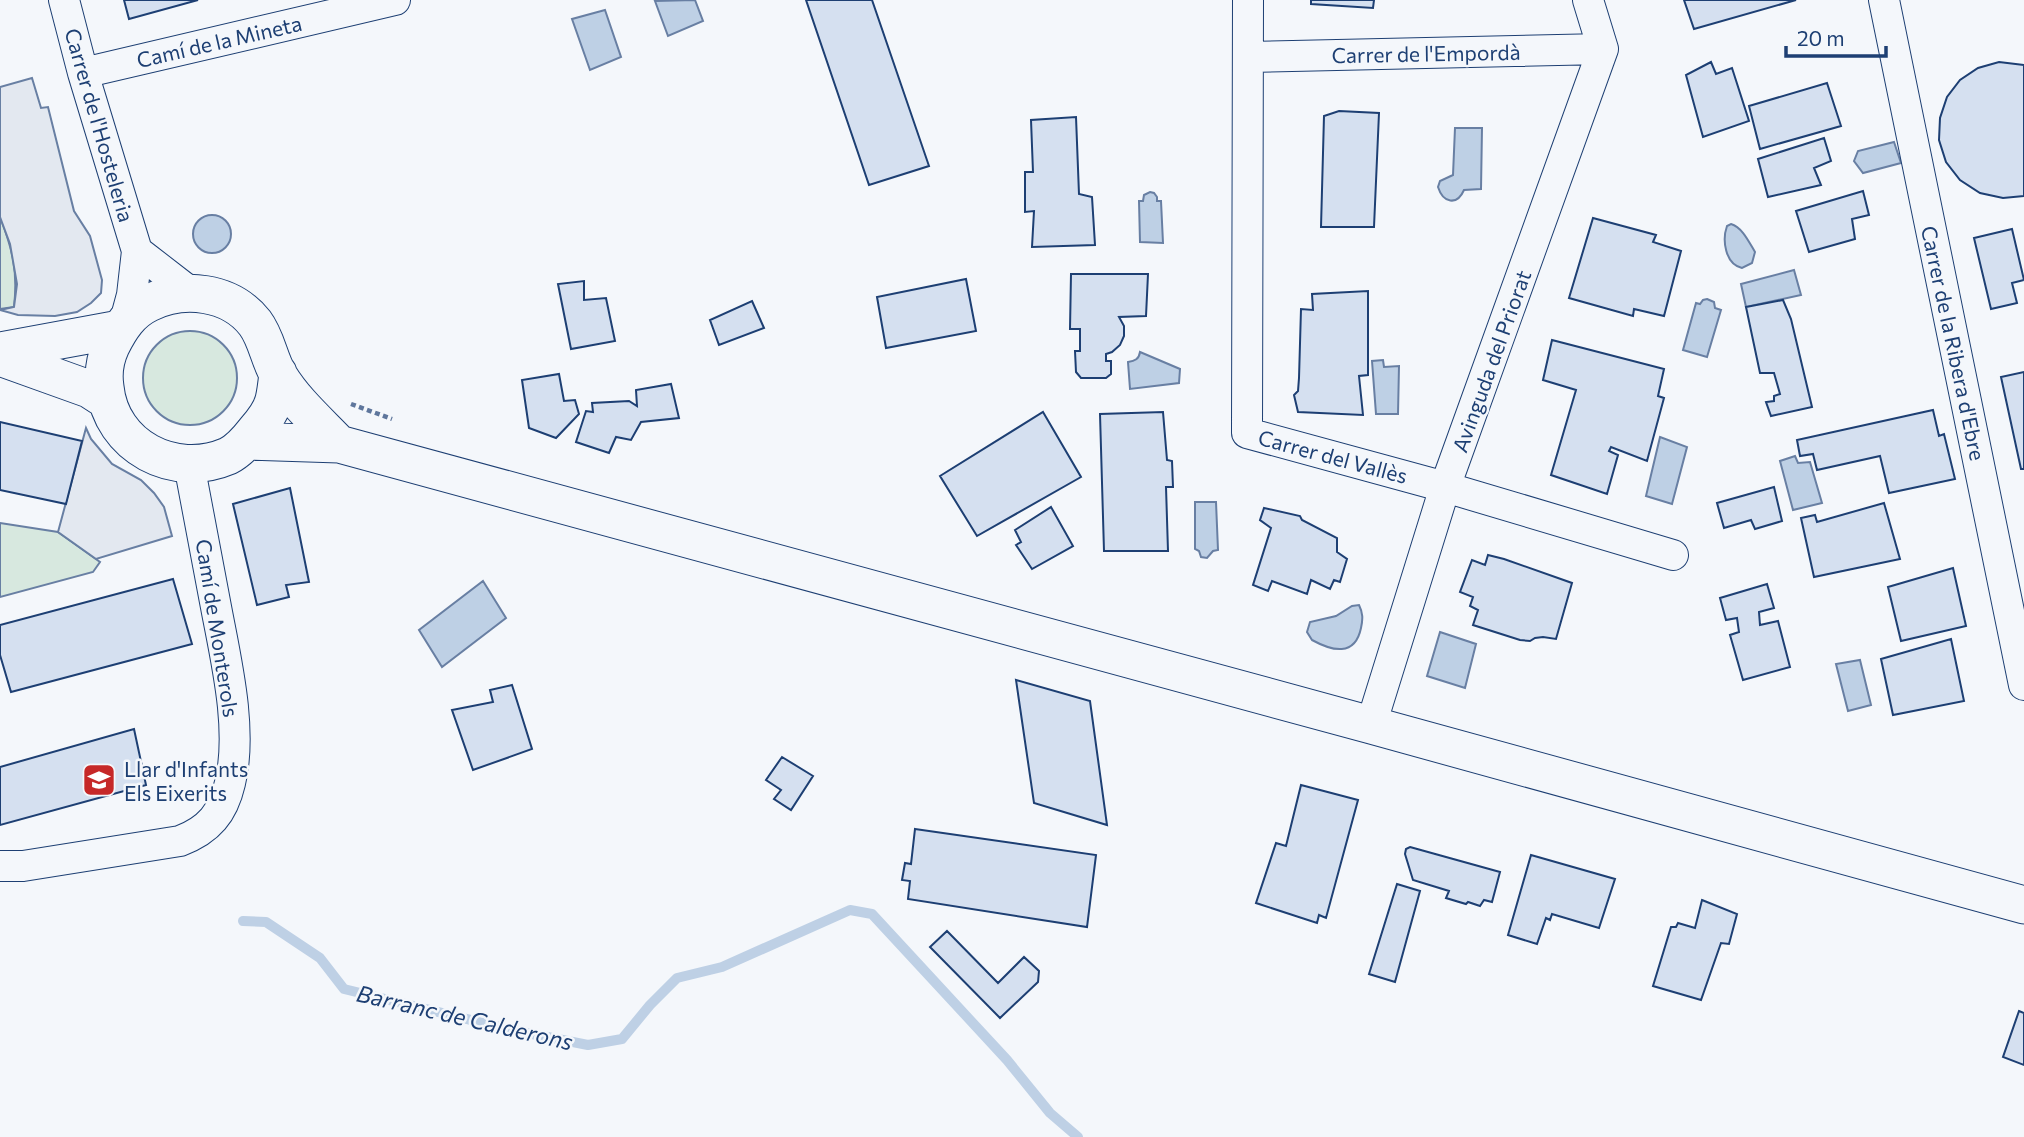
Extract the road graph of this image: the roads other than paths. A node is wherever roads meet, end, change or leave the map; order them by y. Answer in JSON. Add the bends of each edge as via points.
{"nodes":[{"id":1,"x":64,"y":0,"type":"edge"},
{"id":2,"x":395,"y":0,"type":"edge"},
{"id":3,"x":1248,"y":0,"type":"edge"},
{"id":4,"x":1588,"y":0,"type":"edge"},
{"id":5,"x":1884,"y":0,"type":"edge"},
{"id":6,"x":1603,"y":50,"type":"junction"},
{"id":7,"x":1248,"y":57,"type":"junction"},
{"id":8,"x":83,"y":73,"type":"junction"},
{"id":9,"x":137,"y":251,"type":"junction"},
{"id":10,"x":190,"y":292,"type":"junction"},
{"id":11,"x":122,"y":325,"type":"junction"},
{"id":12,"x":0,"y":351,"type":"edge"},
{"id":13,"x":0,"y":357,"type":"edge"},
{"id":14,"x":278,"y":373,"type":"junction"},
{"id":15,"x":106,"y":400,"type":"junction"},
{"id":16,"x":247,"y":441,"type":"junction"},
{"id":17,"x":339,"y":444,"type":"junction"},
{"id":18,"x":189,"y":464,"type":"junction"},
{"id":19,"x":1445,"y":487,"type":"junction"},
{"id":20,"x":1674,"y":555,"type":"dead end"},
{"id":21,"x":2024,"y":685,"type":"edge"},
{"id":22,"x":1371,"y":725,"type":"junction"},
{"id":23,"x":0,"y":866,"type":"edge"},
{"id":24,"x":2024,"y":905,"type":"edge"}],
"edges":[{"from":1,"to":8,"type":"street","name":"Carrer de l'Hosteleria"},
{"from":2,"to":8,"type":"street","name":"Camí de la Mineta"},
{"from":3,"to":7,"type":"street","name":"Carrer del Vallès"},
{"from":4,"to":6,"type":"street"},
{"from":5,"to":21,"type":"street","name":"Carrer de la Ribera d'Ebre"},
{"from":6,"to":7,"type":"street","name":"Carrer de l'Empordà"},
{"from":6,"to":19,"type":"street","name":"Avinguda del Priorat"},
{"from":7,"to":19,"type":"street","name":"Carrer del Vallès","via":[[1247,433]]},
{"from":8,"to":9,"type":"street","name":"Carrer de l'Hosteleria"},
{"from":9,"to":10,"type":"street","name":"Carrer de l'Hosteleria"},
{"from":9,"to":11,"type":"street","name":"Carrer de l'Hosteleria","via":[[132,295]]},
{"from":10,"to":11,"type":"street","via":[[163,296]]},
{"from":10,"to":14,"type":"street","via":[[231,303],[254,323]]},
{"from":11,"to":12,"type":"street"},
{"from":11,"to":15,"type":"street","via":[[103,375]]},
{"from":13,"to":15,"type":"street","via":[[89,389]]},
{"from":14,"to":16,"type":"street","via":[[274,400],[264,422]]},
{"from":14,"to":17,"type":"street"},
{"from":15,"to":18,"type":"street","via":[[118,427],[140,448],[167,461]]},
{"from":16,"to":17,"type":"street"},
{"from":16,"to":18,"type":"street","via":[[230,455]]},
{"from":17,"to":22,"type":"street"},
{"from":18,"to":23,"type":"street","name":"Camí de Monterols","via":[[227,664],[234,732],[224,801],[206,828],[180,841]]},
{"from":19,"to":20,"type":"street","name":"Carrer del Vallès"},
{"from":19,"to":22,"type":"street","name":"Avinguda del Priorat"},
{"from":22,"to":24,"type":"street"}]}
